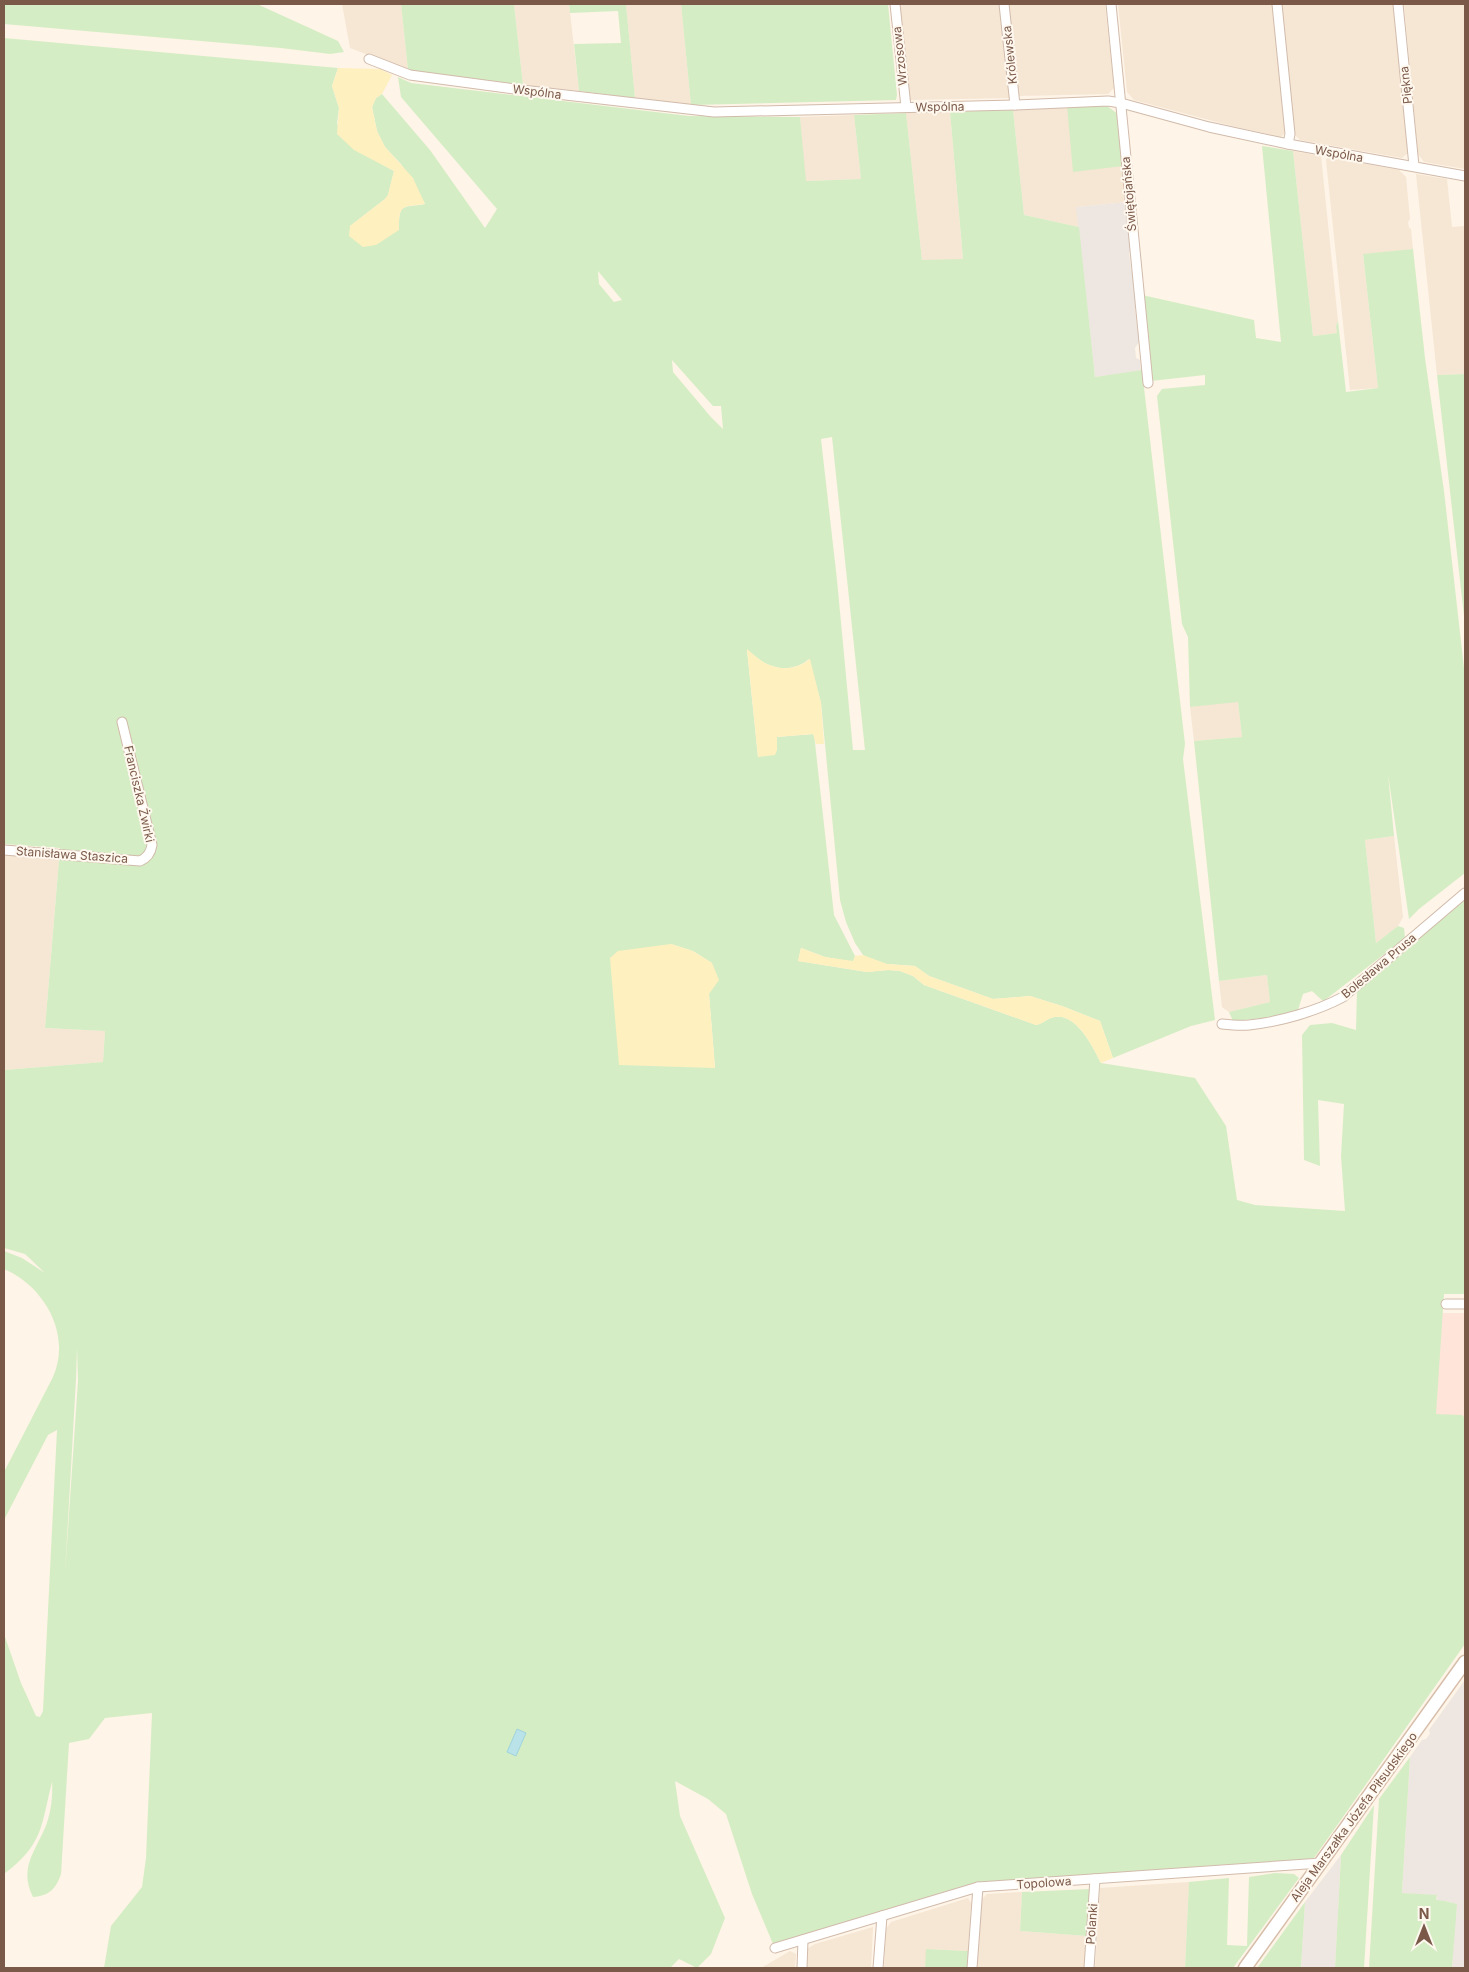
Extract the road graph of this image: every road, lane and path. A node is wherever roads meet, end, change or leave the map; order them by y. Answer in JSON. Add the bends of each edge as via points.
{"nodes":[{"id":1,"x":894,"y":4,"type":"edge"},
{"id":2,"x":1004,"y":4,"type":"edge"},
{"id":3,"x":1111,"y":4,"type":"edge"},
{"id":4,"x":1277,"y":4,"type":"edge"},
{"id":5,"x":1398,"y":4,"type":"edge"},
{"id":6,"x":369,"y":59,"type":"dead end"},
{"id":7,"x":1121,"y":103,"type":"junction"},
{"id":8,"x":1015,"y":105,"type":"junction"},
{"id":9,"x":906,"y":108,"type":"junction"},
{"id":10,"x":1288,"y":144,"type":"junction"},
{"id":11,"x":1414,"y":166,"type":"junction"},
{"id":12,"x":1465,"y":176,"type":"edge"},
{"id":13,"x":1148,"y":384,"type":"dead end"},
{"id":14,"x":122,"y":722,"type":"dead end"},
{"id":15,"x":4,"y":850,"type":"edge"},
{"id":16,"x":140,"y":861,"type":"joint"},
{"id":17,"x":1465,"y":893,"type":"edge"},
{"id":18,"x":1222,"y":1024,"type":"dead end"},
{"id":19,"x":1446,"y":1304,"type":"dead end"},
{"id":20,"x":1465,"y":1304,"type":"edge"},
{"id":21,"x":1464,"y":1665,"type":"edge"},
{"id":22,"x":1321,"y":1863,"type":"junction"},
{"id":23,"x":1095,"y":1879,"type":"junction"},
{"id":24,"x":978,"y":1887,"type":"junction"},
{"id":25,"x":882,"y":1916,"type":"junction"},
{"id":26,"x":803,"y":1940,"type":"junction"},
{"id":27,"x":775,"y":1948,"type":"dead end"},
{"id":28,"x":1255,"y":1955,"type":"junction"},
{"id":29,"x":802,"y":1968,"type":"edge"},
{"id":30,"x":878,"y":1968,"type":"edge"},
{"id":31,"x":972,"y":1968,"type":"edge"},
{"id":32,"x":1089,"y":1968,"type":"edge"},
{"id":33,"x":1245,"y":1968,"type":"edge"},
{"id":34,"x":1254,"y":1968,"type":"edge"}],
"edges":[{"from":1,"to":9,"type":"street","name":"Wrzosowa"},
{"from":2,"to":8,"type":"street","name":"Królewska"},
{"from":3,"to":7,"type":"street","name":"Świętojańska"},
{"from":4,"to":10,"type":"street","via":[[1290,134]]},
{"from":5,"to":11,"type":"street","name":"Piękna"},
{"from":6,"to":9,"type":"street","name":"Wspólna","via":[[410,75],[714,112]]},
{"from":7,"to":8,"type":"street","name":"Wspólna"},
{"from":7,"to":10,"type":"street","name":"Wspólna"},
{"from":7,"to":13,"type":"street","name":"Świętojańska"},
{"from":8,"to":9,"type":"street","name":"Wspólna"},
{"from":10,"to":11,"type":"street","name":"Wspólna"},
{"from":11,"to":12,"type":"street","name":"Wspólna"},
{"from":14,"to":16,"type":"street","name":"Franciszka Żwirki","via":[[152,845]]},
{"from":15,"to":16,"type":"street","name":"Stanisława Staszica"},
{"from":17,"to":18,"type":"street","name":"Bolesława Prusa","via":[[1343,997],[1328,1005],[1268,1022],[1248,1026]]},
{"from":19,"to":20,"type":"street"},
{"from":21,"to":22,"type":"main road","name":"Aleja Marszałka Józefa Piłsudskiego"},
{"from":22,"to":23,"type":"street","name":"Topolowa"},
{"from":22,"to":28,"type":"main road","name":"Aleja Marszałka Józefa Piłsudskiego"},
{"from":23,"to":24,"type":"street","name":"Topolowa"},
{"from":23,"to":32,"type":"street","name":"Polanki"},
{"from":24,"to":25,"type":"street","name":"Topolowa"},
{"from":24,"to":31,"type":"street"},
{"from":25,"to":26,"type":"street","name":"Topolowa"},
{"from":25,"to":30,"type":"street"},
{"from":26,"to":27,"type":"street","name":"Topolowa"},
{"from":26,"to":29,"type":"street"},
{"from":28,"to":33,"type":"main road","name":"Aleja Marszałka Józefa Piłsudskiego"},
{"from":28,"to":34,"type":"street"}]}
